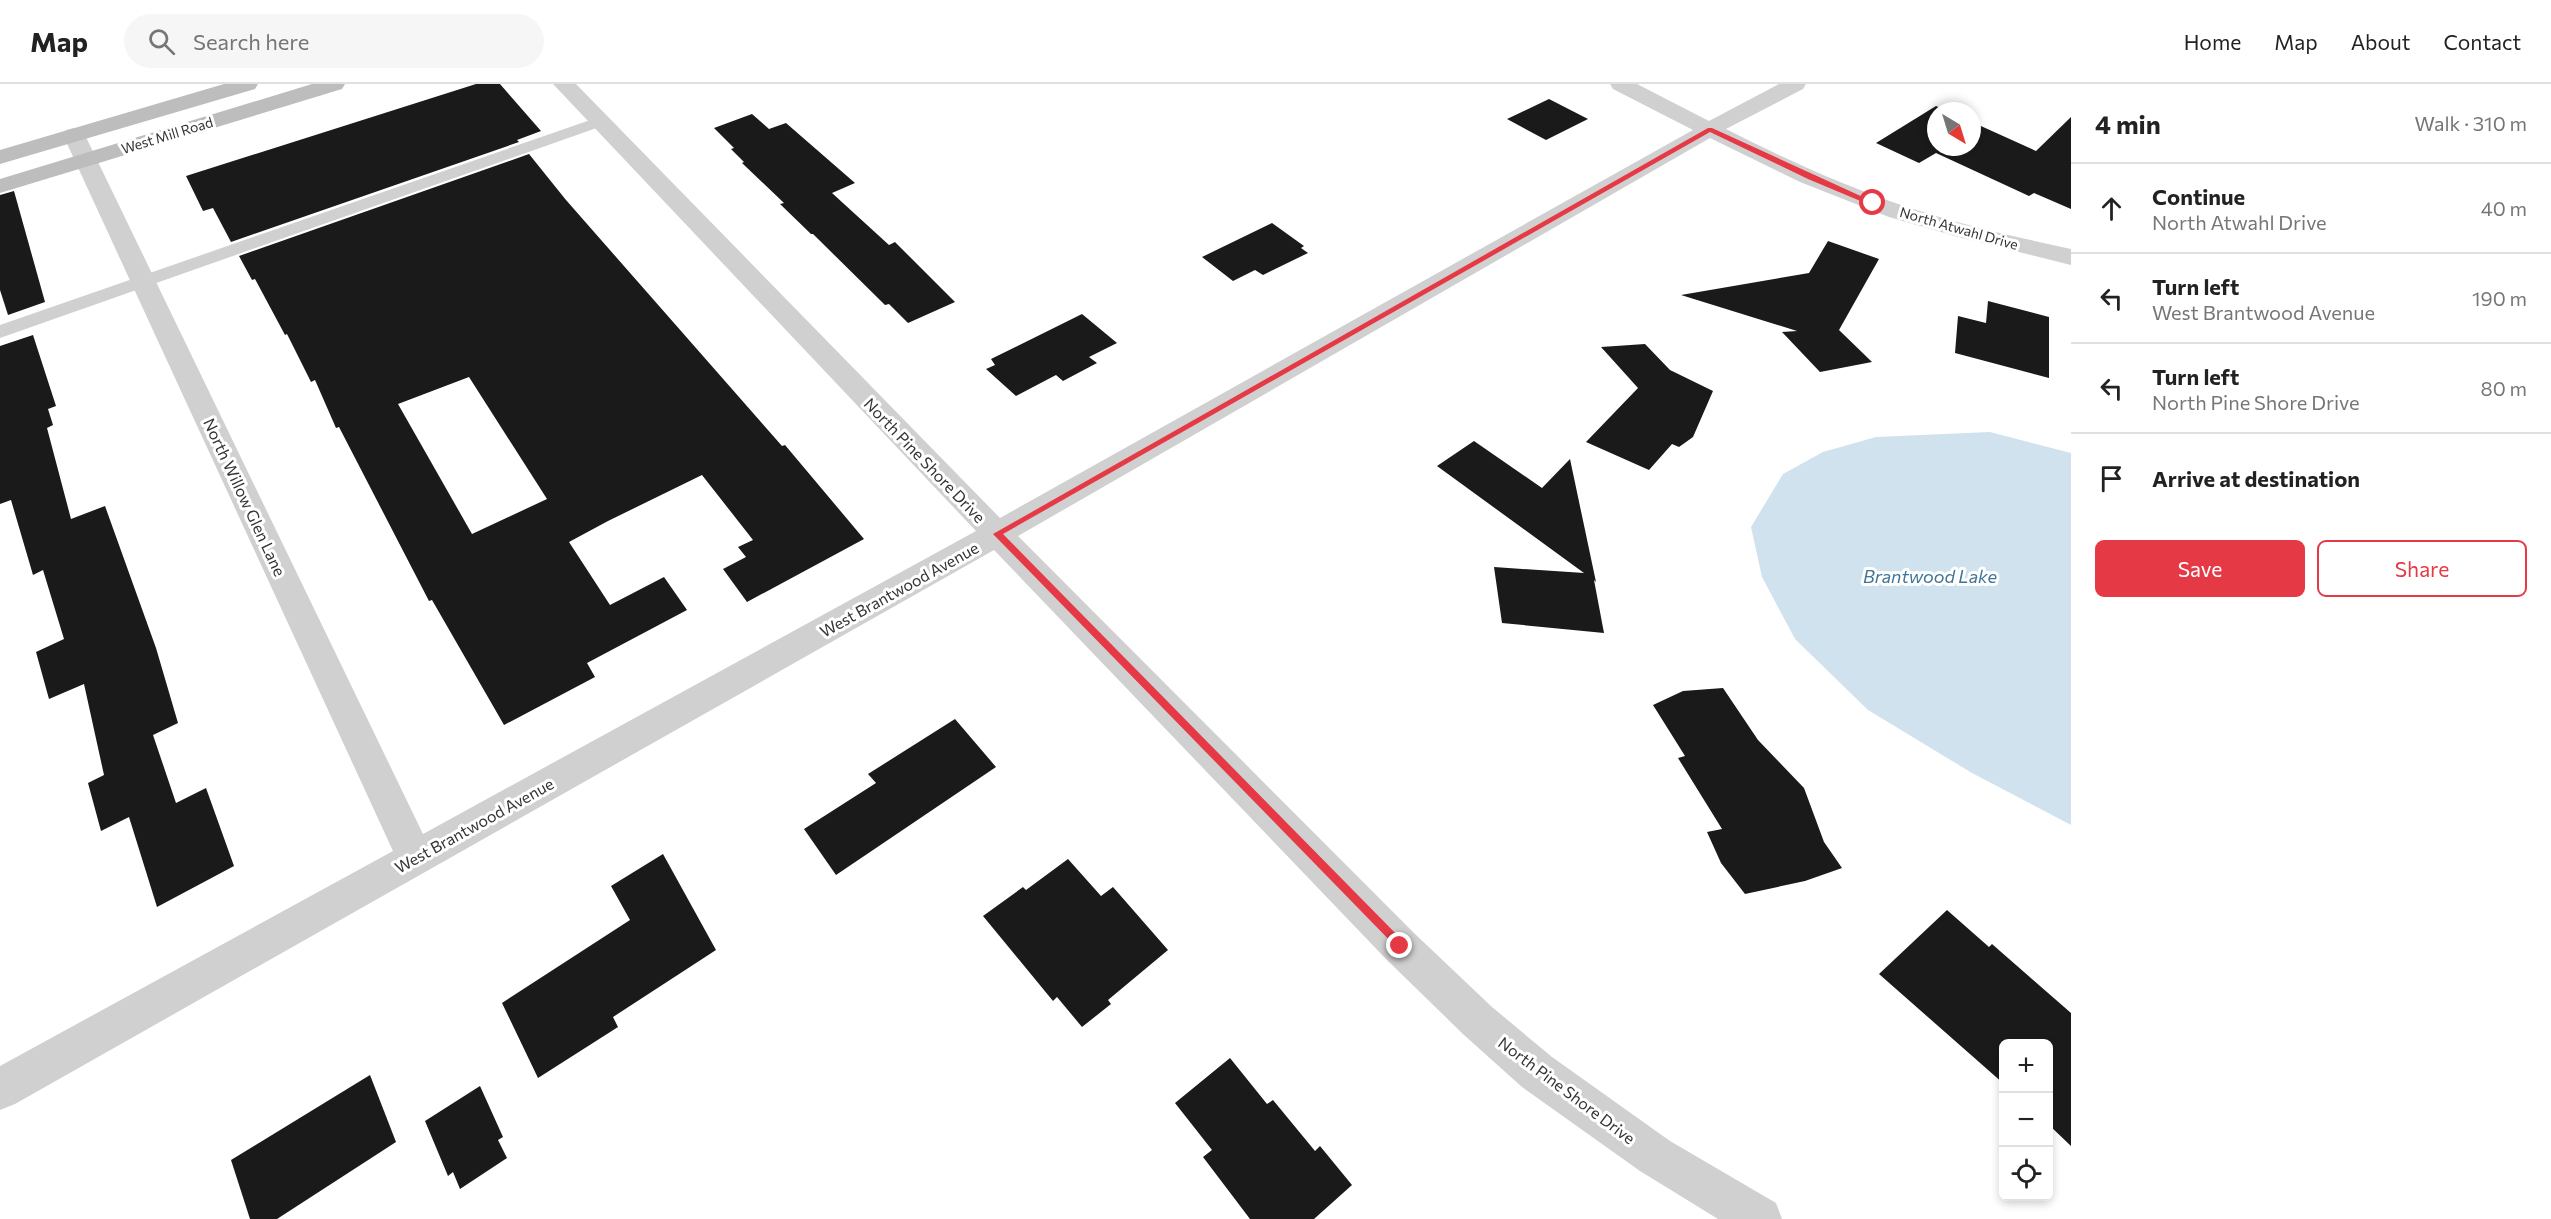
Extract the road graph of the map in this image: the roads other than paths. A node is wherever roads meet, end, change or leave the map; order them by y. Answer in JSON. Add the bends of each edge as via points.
{"nodes":[{"id":1,"x":247,"y":84,"type":"edge"},
{"id":2,"x":334,"y":84,"type":"edge"},
{"id":3,"x":564,"y":84,"type":"edge"},
{"id":4,"x":1621,"y":84,"type":"edge"},
{"id":5,"x":1795,"y":84,"type":"edge"},
{"id":6,"x":599,"y":122,"type":"junction"},
{"id":7,"x":1710,"y":129,"type":"junction"},
{"id":8,"x":80,"y":147,"type":"junction"},
{"id":9,"x":0,"y":157,"type":"edge"},
{"id":10,"x":0,"y":186,"type":"edge"},
{"id":11,"x":2071,"y":257,"type":"edge"},
{"id":12,"x":144,"y":282,"type":"junction"},
{"id":13,"x":0,"y":332,"type":"edge"},
{"id":14,"x":997,"y":534,"type":"junction"},
{"id":15,"x":415,"y":858,"type":"junction"},
{"id":16,"x":0,"y":1089,"type":"edge"},
{"id":17,"x":1711,"y":1204,"type":"edge"},
{"id":18,"x":1760,"y":1219,"type":"edge"}],
"edges":[{"from":1,"to":8,"type":"main road","name":"West Mill Road"},
{"from":2,"to":8,"type":"main road","name":"West Mill Road"},
{"from":3,"to":6,"type":"street","name":"North Pine Shore Drive"},
{"from":4,"to":7,"type":"street","name":"North Atwahl Drive"},
{"from":5,"to":7,"type":"street","name":"West Brantwood Avenue"},
{"from":6,"to":12,"type":"lane"},
{"from":6,"to":14,"type":"street","name":"North Pine Shore Drive"},
{"from":7,"to":11,"type":"street","name":"North Atwahl Drive","via":[[1873,203],[1963,232]]},
{"from":7,"to":14,"type":"street","name":"West Brantwood Avenue"},
{"from":8,"to":9,"type":"main road","name":"West Mill Road"},
{"from":8,"to":10,"type":"main road","name":"West Mill Road"},
{"from":8,"to":12,"type":"street","name":"North Willow Glen Lane"},
{"from":12,"to":13,"type":"lane"},
{"from":12,"to":15,"type":"street","name":"North Willow Glen Lane"},
{"from":14,"to":15,"type":"street","name":"West Brantwood Avenue"},
{"from":14,"to":17,"type":"street","name":"North Pine Shore Drive","via":[[1478,1022],[1537,1072],[1655,1156]]},
{"from":15,"to":16,"type":"street","name":"West Brantwood Avenue"},
{"from":17,"to":18,"type":"street","name":"North Pine Shore Drive"}]}
